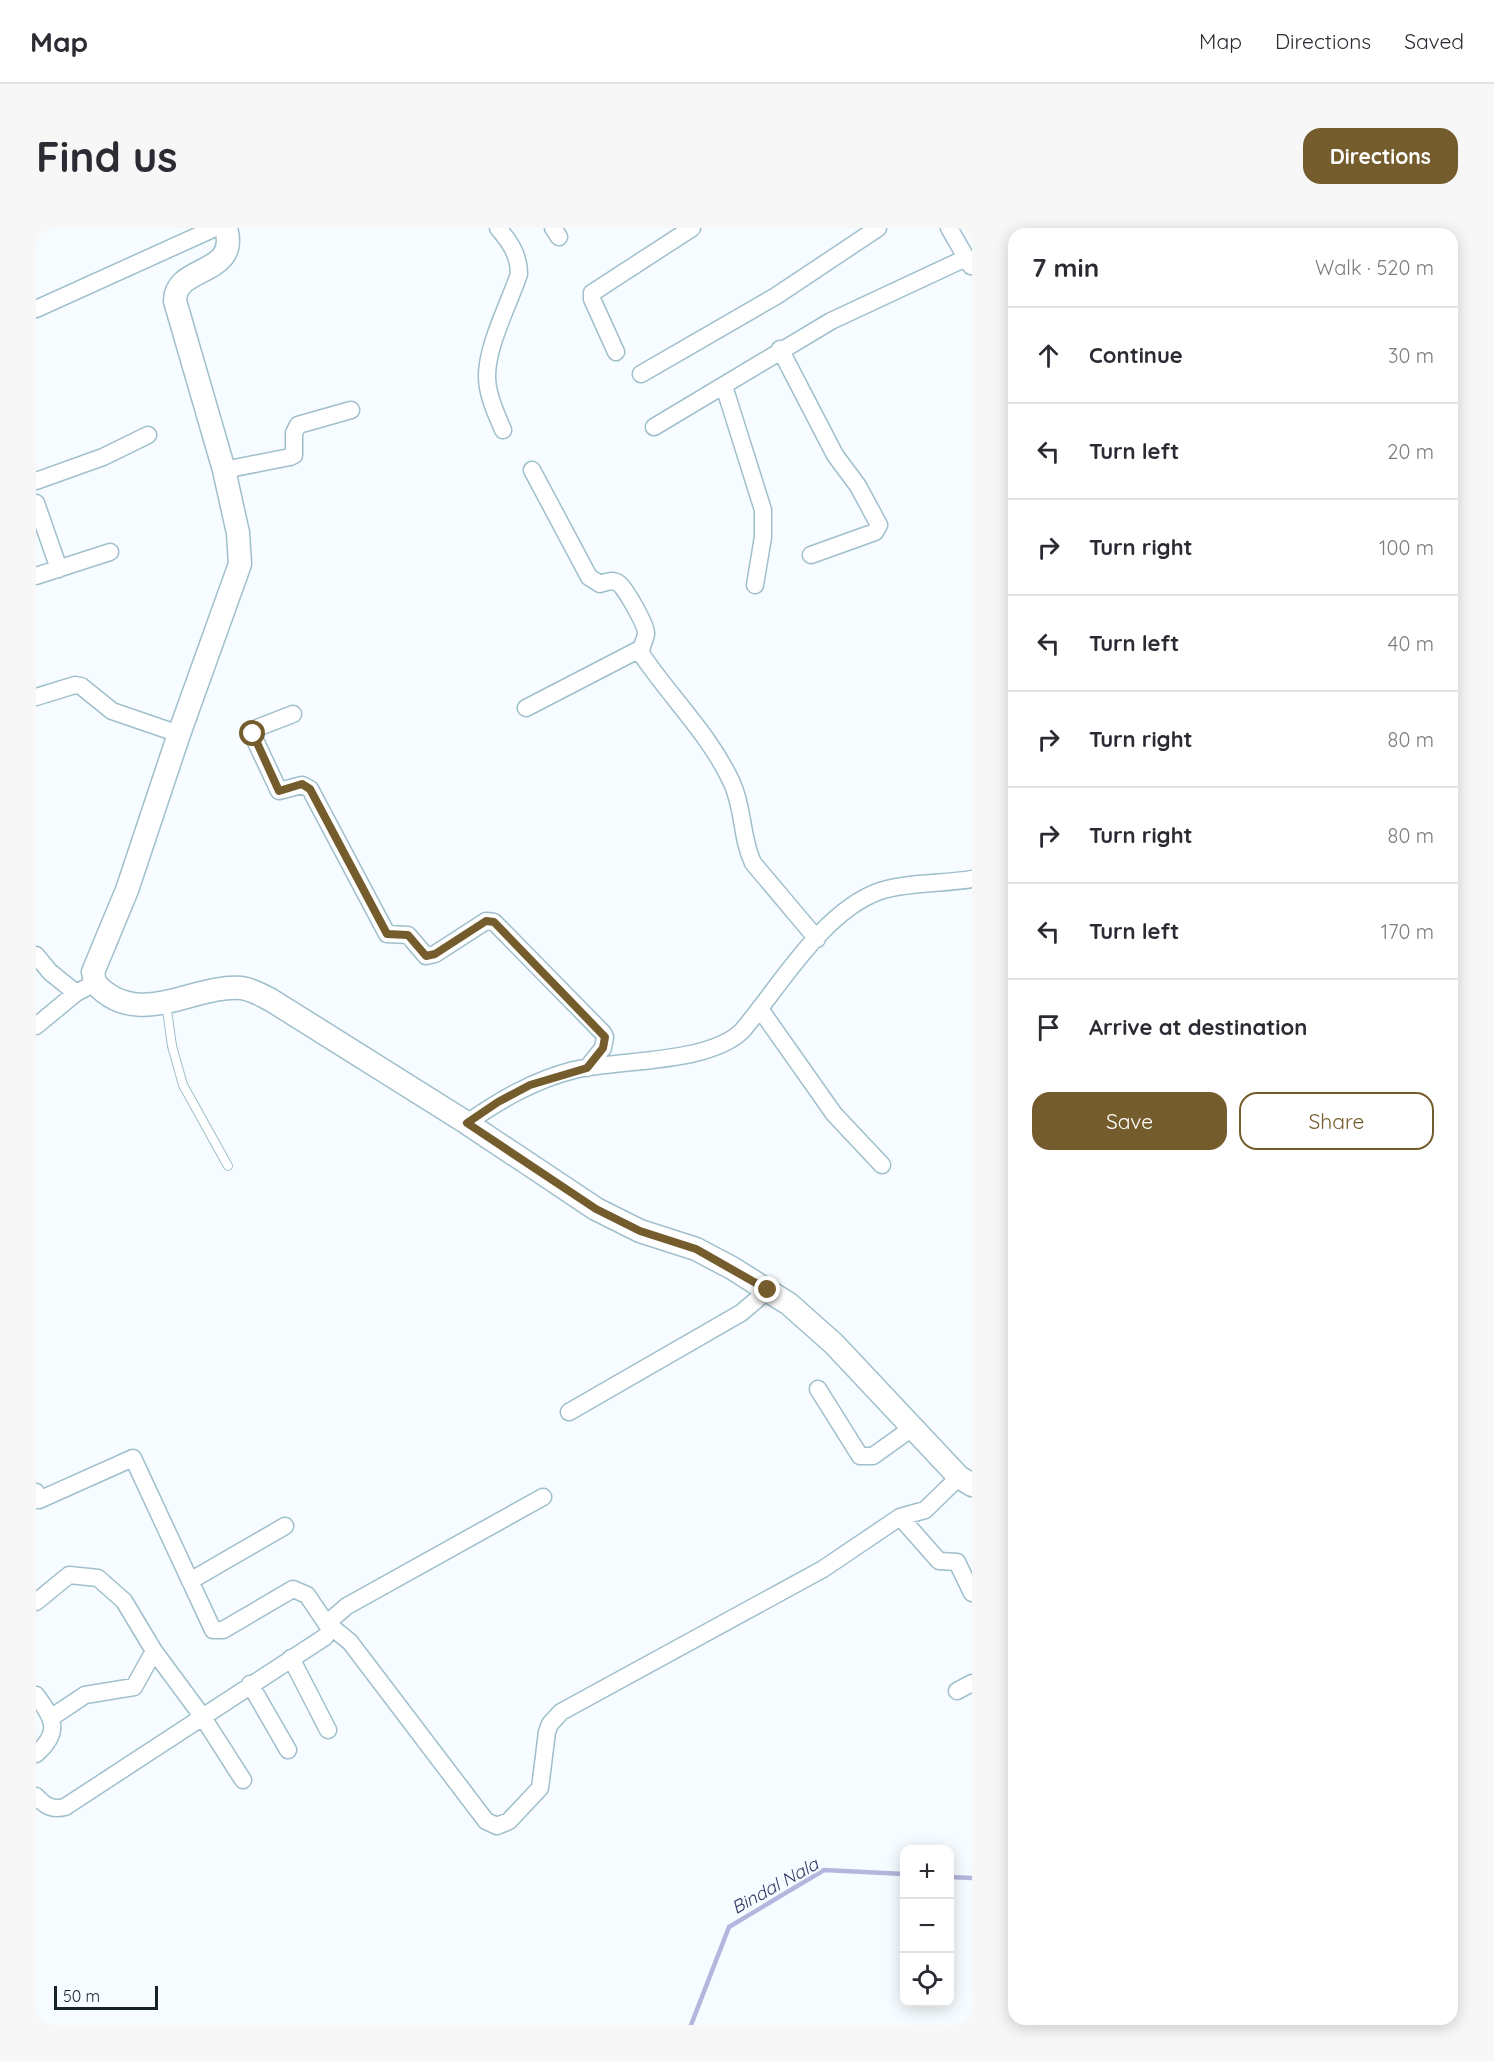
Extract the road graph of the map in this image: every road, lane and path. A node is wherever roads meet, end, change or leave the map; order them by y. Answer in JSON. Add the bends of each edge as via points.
{"nodes":[{"id":1,"x":215,"y":228,"type":"edge"},
{"id":2,"x":226,"y":228,"type":"edge"},
{"id":3,"x":498,"y":228,"type":"edge"},
{"id":4,"x":692,"y":228,"type":"edge"},
{"id":5,"x":879,"y":228,"type":"edge"},
{"id":6,"x":949,"y":228,"type":"edge"},
{"id":7,"x":969,"y":263,"type":"edge"},
{"id":8,"x":36,"y":309,"type":"edge"},
{"id":9,"x":780,"y":350,"type":"junction"},
{"id":10,"x":616,"y":352,"type":"dead end"},
{"id":11,"x":641,"y":374,"type":"dead end"},
{"id":12,"x":724,"y":386,"type":"junction"},
{"id":13,"x":351,"y":410,"type":"dead end"},
{"id":14,"x":654,"y":427,"type":"dead end"},
{"id":15,"x":503,"y":430,"type":"dead end"},
{"id":16,"x":148,"y":435,"type":"dead end"},
{"id":17,"x":224,"y":470,"type":"junction"},
{"id":18,"x":532,"y":470,"type":"dead end"},
{"id":19,"x":36,"y":481,"type":"edge"},
{"id":20,"x":36,"y":503,"type":"edge"},
{"id":21,"x":110,"y":552,"type":"dead end"},
{"id":22,"x":811,"y":555,"type":"dead end"},
{"id":23,"x":59,"y":569,"type":"junction"},
{"id":24,"x":36,"y":576,"type":"edge"},
{"id":25,"x":755,"y":585,"type":"dead end"},
{"id":26,"x":640,"y":649,"type":"junction"},
{"id":27,"x":36,"y":697,"type":"edge"},
{"id":28,"x":526,"y":708,"type":"dead end"},
{"id":29,"x":293,"y":714,"type":"dead end"},
{"id":30,"x":179,"y":734,"type":"junction"},
{"id":31,"x":972,"y":879,"type":"edge"},
{"id":32,"x":817,"y":939,"type":"junction"},
{"id":33,"x":36,"y":955,"type":"edge"},
{"id":34,"x":85,"y":988,"type":"junction"},
{"id":35,"x":166,"y":1003,"type":"junction"},
{"id":36,"x":760,"y":1009,"type":"junction"},
{"id":37,"x":36,"y":1026,"type":"edge"},
{"id":38,"x":587,"y":1068,"type":"junction"},
{"id":39,"x":467,"y":1123,"type":"junction"},
{"id":40,"x":882,"y":1165,"type":"dead end"},
{"id":41,"x":228,"y":1166,"type":"dead end"},
{"id":42,"x":768,"y":1290,"type":"junction"},
{"id":43,"x":818,"y":1389,"type":"dead end"},
{"id":44,"x":569,"y":1412,"type":"dead end"},
{"id":45,"x":912,"y":1428,"type":"junction"},
{"id":46,"x":966,"y":1481,"type":"edge"},
{"id":47,"x":36,"y":1492,"type":"edge"},
{"id":48,"x":543,"y":1497,"type":"dead end"},
{"id":49,"x":900,"y":1517,"type":"junction"},
{"id":50,"x":285,"y":1526,"type":"dead end"},
{"id":51,"x":190,"y":1581,"type":"junction"},
{"id":52,"x":972,"y":1593,"type":"edge"},
{"id":53,"x":36,"y":1602,"type":"edge"},
{"id":54,"x":328,"y":1624,"type":"junction"},
{"id":55,"x":154,"y":1651,"type":"junction"},
{"id":56,"x":291,"y":1658,"type":"junction"},
{"id":57,"x":250,"y":1684,"type":"junction"},
{"id":58,"x":36,"y":1695,"type":"edge"},
{"id":59,"x":202,"y":1716,"type":"junction"},
{"id":60,"x":52,"y":1717,"type":"junction"},
{"id":61,"x":328,"y":1730,"type":"dead end"},
{"id":62,"x":288,"y":1750,"type":"dead end"},
{"id":63,"x":36,"y":1754,"type":"edge"},
{"id":64,"x":243,"y":1780,"type":"dead end"},
{"id":65,"x":36,"y":1796,"type":"edge"}],
"edges":[{"from":1,"to":8,"type":"street"},
{"from":2,"to":17,"type":"street","via":[[229,240],[225,254],[181,283],[175,296]]},
{"from":3,"to":15,"type":"street","via":[[519,262],[519,274],[490,356],[487,378]]},
{"from":4,"to":10,"type":"street","via":[[592,293]]},
{"from":5,"to":11,"type":"street","via":[[776,296]]},
{"from":6,"to":7,"type":"street"},
{"from":7,"to":9,"type":"street","via":[[858,306]]},
{"from":9,"to":12,"type":"street"},
{"from":9,"to":22,"type":"street","via":[[835,455],[879,525],[875,532]]},
{"from":12,"to":14,"type":"street"},
{"from":12,"to":25,"type":"street","via":[[762,510],[763,537]]},
{"from":13,"to":17,"type":"street","via":[[298,425],[294,455],[290,457]]},
{"from":16,"to":19,"type":"street","via":[[103,457]]},
{"from":17,"to":30,"type":"street","via":[[238,533],[240,564]]},
{"from":18,"to":26,"type":"street","via":[[592,581],[617,582],[627,594],[645,626],[646,636]]},
{"from":20,"to":23,"type":"street"},
{"from":21,"to":23,"type":"street"},
{"from":23,"to":24,"type":"street"},
{"from":26,"to":28,"type":"street"},
{"from":26,"to":32,"type":"street","via":[[726,771],[741,808],[753,863]]},
{"from":27,"to":30,"type":"street","via":[[81,686],[112,711]]},
{"from":29,"to":38,"type":"street","via":[[256,728],[254,738],[279,791],[302,784],[310,789],[387,934],[408,935],[426,956],[486,921],[494,922],[603,1033],[603,1048]]},
{"from":30,"to":34,"type":"street","via":[[127,890]]},
{"from":31,"to":32,"type":"street","via":[[882,890],[855,903]]},
{"from":32,"to":36,"type":"street"},
{"from":33,"to":34,"type":"street","via":[[50,972]]},
{"from":34,"to":35,"type":"street","via":[[146,1005]]},
{"from":34,"to":37,"type":"street"},
{"from":35,"to":39,"type":"street","via":[[232,988],[250,990]]},
{"from":35,"to":41,"type":"lane","via":[[183,1085]]},
{"from":36,"to":38,"type":"street","via":[[736,1037],[720,1046]]},
{"from":36,"to":40,"type":"street","via":[[834,1114]]},
{"from":38,"to":39,"type":"street","via":[[530,1085]]},
{"from":39,"to":42,"type":"street","via":[[596,1209],[640,1231],[696,1249]]},
{"from":42,"to":44,"type":"street","via":[[741,1313]]},
{"from":42,"to":45,"type":"street","via":[[834,1344]]},
{"from":43,"to":45,"type":"street","via":[[860,1456],[873,1456]]},
{"from":45,"to":46,"type":"street"},
{"from":46,"to":49,"type":"street","via":[[925,1510]]},
{"from":47,"to":51,"type":"street","via":[[39,1500],[133,1458]]},
{"from":48,"to":54,"type":"street","via":[[347,1606]]},
{"from":49,"to":52,"type":"street","via":[[939,1561],[957,1563]]},
{"from":49,"to":54,"type":"street","via":[[823,1569],[561,1712],[550,1724],[540,1788],[509,1821],[497,1826],[486,1821],[350,1642]]},
{"from":50,"to":51,"type":"street"},
{"from":51,"to":54,"type":"street","via":[[210,1627],[216,1632],[293,1589],[303,1591]]},
{"from":53,"to":55,"type":"street","via":[[69,1575],[98,1578],[124,1601]]},
{"from":54,"to":56,"type":"street","via":[[325,1637]]},
{"from":55,"to":59,"type":"street"},
{"from":55,"to":60,"type":"street","via":[[134,1687],[85,1695]]},
{"from":56,"to":57,"type":"street"},
{"from":56,"to":61,"type":"street"},
{"from":57,"to":59,"type":"street"},
{"from":57,"to":62,"type":"street"},
{"from":58,"to":60,"type":"street"},
{"from":59,"to":64,"type":"street"},
{"from":59,"to":65,"type":"street","via":[[65,1807],[45,1805]]},
{"from":60,"to":63,"type":"street","via":[[52,1734]]}]}
